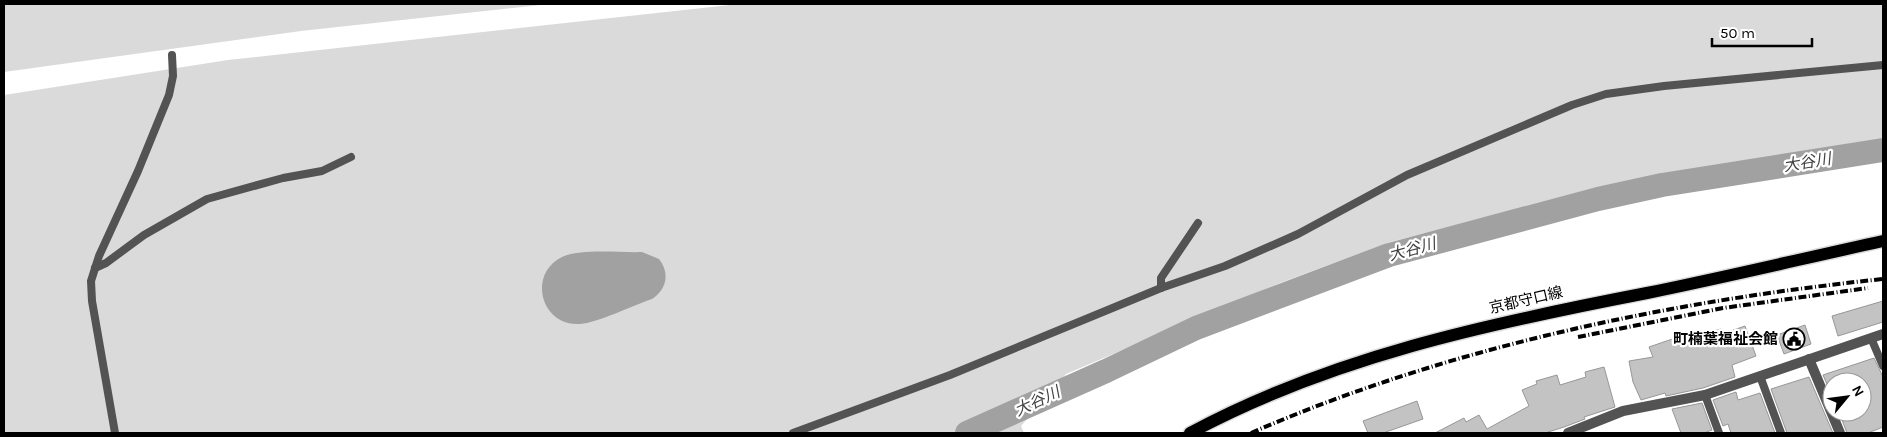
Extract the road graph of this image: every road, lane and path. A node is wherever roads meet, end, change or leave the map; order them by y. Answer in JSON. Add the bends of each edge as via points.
{"nodes":[{"id":1,"x":172,"y":54,"type":"dead end"},
{"id":2,"x":1883,"y":65,"type":"edge"},
{"id":3,"x":351,"y":157,"type":"dead end"},
{"id":4,"x":1198,"y":223,"type":"dead end"},
{"id":5,"x":1883,"y":241,"type":"edge"},
{"id":6,"x":95,"y":268,"type":"junction"},
{"id":7,"x":1161,"y":288,"type":"junction"},
{"id":8,"x":1883,"y":334,"type":"edge"},
{"id":9,"x":1872,"y":338,"type":"junction"},
{"id":10,"x":1809,"y":359,"type":"junction"},
{"id":11,"x":1883,"y":366,"type":"edge"},
{"id":12,"x":1760,"y":376,"type":"junction"},
{"id":13,"x":1705,"y":395,"type":"junction"},
{"id":14,"x":115,"y":433,"type":"edge"},
{"id":15,"x":793,"y":433,"type":"edge"},
{"id":16,"x":1190,"y":433,"type":"edge"},
{"id":17,"x":1568,"y":433,"type":"edge"},
{"id":18,"x":1719,"y":433,"type":"edge"},
{"id":19,"x":1781,"y":433,"type":"edge"},
{"id":20,"x":1840,"y":433,"type":"edge"}],
"edges":[{"from":1,"to":6,"type":"lane","via":[[173,76],[169,95]]},
{"from":2,"to":7,"type":"lane","via":[[1664,86],[1606,94],[1572,104],[1408,175],[1298,234],[1225,266]]},
{"from":3,"to":6,"type":"lane","via":[[322,171],[207,199]]},
{"from":4,"to":7,"type":"lane","via":[[1161,278]]},
{"from":5,"to":16,"type":"main road","name":"京都守口線","via":[[1556,309],[1453,334],[1319,375],[1227,413]]},
{"from":6,"to":14,"type":"lane","via":[[91,281],[92,301]]},
{"from":7,"to":15,"type":"lane","via":[[950,375]]},
{"from":8,"to":9,"type":"street"},
{"from":9,"to":10,"type":"street"},
{"from":9,"to":11,"type":"lane"},
{"from":10,"to":12,"type":"street"},
{"from":10,"to":20,"type":"street"},
{"from":12,"to":13,"type":"street"},
{"from":12,"to":19,"type":"lane"},
{"from":13,"to":17,"type":"street","via":[[1623,411]]},
{"from":13,"to":18,"type":"lane"}]}
